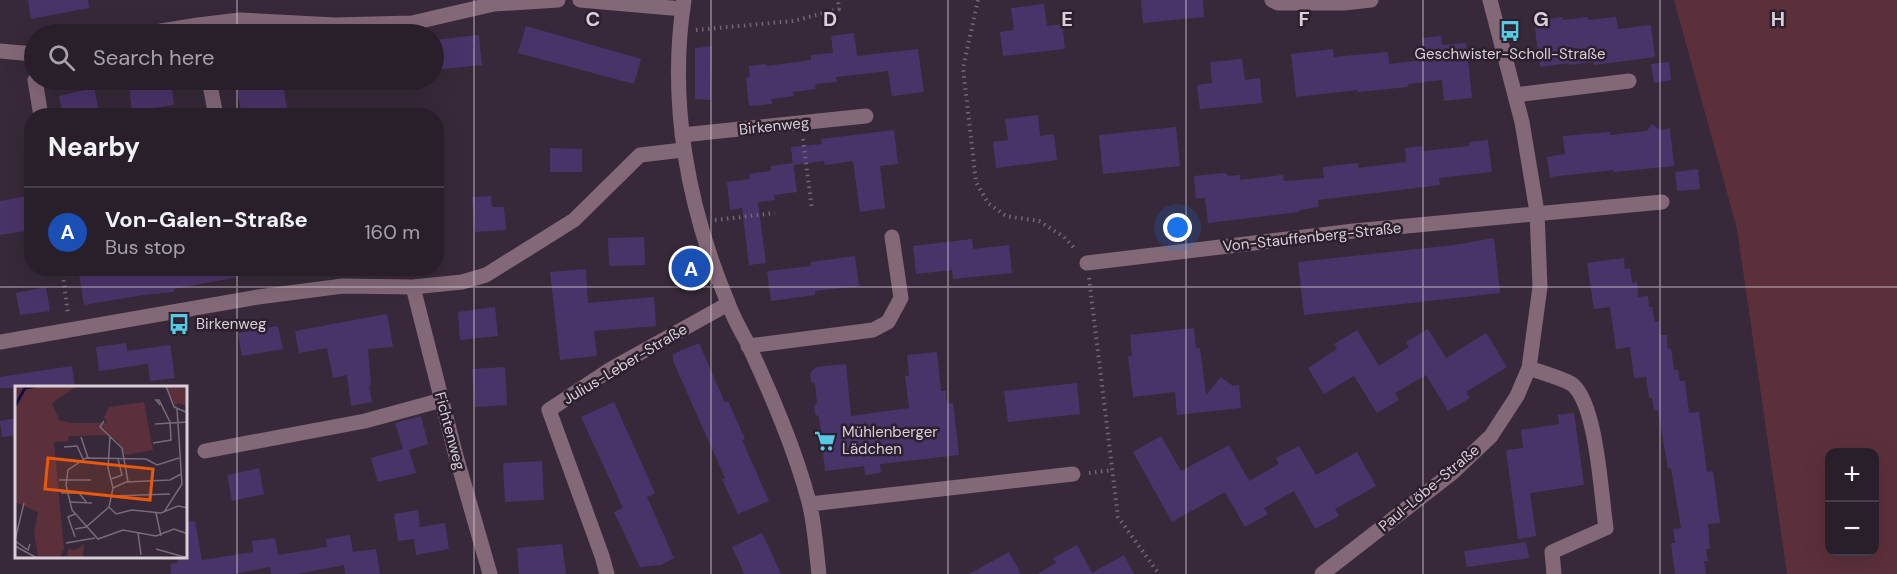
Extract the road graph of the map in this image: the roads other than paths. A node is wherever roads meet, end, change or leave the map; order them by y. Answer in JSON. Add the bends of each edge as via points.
{"nodes":[{"id":1,"x":558,"y":0,"type":"edge"},
{"id":2,"x":580,"y":0,"type":"edge"},
{"id":3,"x":1272,"y":0,"type":"edge"},
{"id":4,"x":1371,"y":0,"type":"edge"},
{"id":5,"x":1490,"y":0,"type":"edge"},
{"id":6,"x":683,"y":4,"type":"edge"},
{"id":7,"x":222,"y":24,"type":"edge"},
{"id":8,"x":316,"y":24,"type":"edge"},
{"id":9,"x":374,"y":24,"type":"edge"},
{"id":10,"x":0,"y":51,"type":"edge"},
{"id":11,"x":24,"y":53,"type":"edge"},
{"id":12,"x":1629,"y":81,"type":"dead end"},
{"id":13,"x":37,"y":90,"type":"edge"},
{"id":14,"x":211,"y":90,"type":"edge"},
{"id":15,"x":1515,"y":95,"type":"junction"},
{"id":16,"x":40,"y":108,"type":"edge"},
{"id":17,"x":214,"y":108,"type":"edge"},
{"id":18,"x":866,"y":116,"type":"dead end"},
{"id":19,"x":682,"y":143,"type":"junction"},
{"id":20,"x":1662,"y":202,"type":"dead end"},
{"id":21,"x":1537,"y":212,"type":"junction"},
{"id":22,"x":892,"y":237,"type":"dead end"},
{"id":23,"x":1087,"y":263,"type":"road end"},
{"id":24,"x":413,"y":287,"type":"junction"},
{"id":25,"x":728,"y":304,"type":"junction"},
{"id":26,"x":0,"y":342,"type":"edge"},
{"id":27,"x":748,"y":346,"type":"junction"},
{"id":28,"x":1529,"y":368,"type":"junction"},
{"id":29,"x":442,"y":400,"type":"junction"},
{"id":30,"x":205,"y":451,"type":"dead end"},
{"id":31,"x":1072,"y":474,"type":"dead end"},
{"id":32,"x":810,"y":504,"type":"junction"},
{"id":33,"x":488,"y":574,"type":"edge"},
{"id":34,"x":607,"y":574,"type":"edge"},
{"id":35,"x":819,"y":574,"type":"edge"},
{"id":36,"x":1322,"y":574,"type":"edge"},
{"id":37,"x":1554,"y":574,"type":"edge"}],
"edges":[{"from":1,"to":9,"type":"street","via":[[494,4],[412,23]]},
{"from":2,"to":6,"type":"street"},
{"from":3,"to":4,"type":"street"},
{"from":5,"to":15,"type":"street","name":"Paul-Löbe-Straße"},
{"from":6,"to":19,"type":"street","via":[[679,80]]},
{"from":7,"to":8,"type":"street","via":[[240,20]]},
{"from":10,"to":11,"type":"street"},
{"from":12,"to":15,"type":"street"},
{"from":13,"to":16,"type":"street"},
{"from":14,"to":17,"type":"street"},
{"from":15,"to":21,"type":"street","name":"Paul-Löbe-Straße"},
{"from":18,"to":19,"type":"street","name":"Birkenweg"},
{"from":19,"to":24,"type":"street","name":"Birkenweg","via":[[640,155],[574,220],[486,275],[462,282]]},
{"from":19,"to":25,"type":"street","via":[[700,222]]},
{"from":20,"to":21,"type":"street","name":"Von-Stauffenberg-Straße"},
{"from":21,"to":23,"type":"street","name":"Von-Stauffenberg-Straße"},
{"from":21,"to":28,"type":"street","name":"Paul-Löbe-Straße","via":[[1540,287]]},
{"from":22,"to":27,"type":"street","via":[[901,298],[888,322],[873,330]]},
{"from":24,"to":26,"type":"street","name":"Birkenweg","via":[[344,286],[268,295]]},
{"from":24,"to":29,"type":"street","name":"Fichtenweg"},
{"from":25,"to":27,"type":"street"},
{"from":25,"to":34,"type":"street","name":"Julius-Leber-Straße","via":[[611,369],[549,410]]},
{"from":27,"to":32,"type":"street","via":[[794,452]]},
{"from":28,"to":36,"type":"street","name":"Paul-Löbe-Straße","via":[[1517,396],[1491,436],[1452,473]]},
{"from":28,"to":37,"type":"street","via":[[1572,384],[1585,401],[1592,425],[1605,528],[1552,552]]},
{"from":29,"to":30,"type":"street","via":[[365,421]]},
{"from":29,"to":33,"type":"street","name":"Fichtenweg"},
{"from":31,"to":32,"type":"street"},
{"from":32,"to":35,"type":"street"}]}
